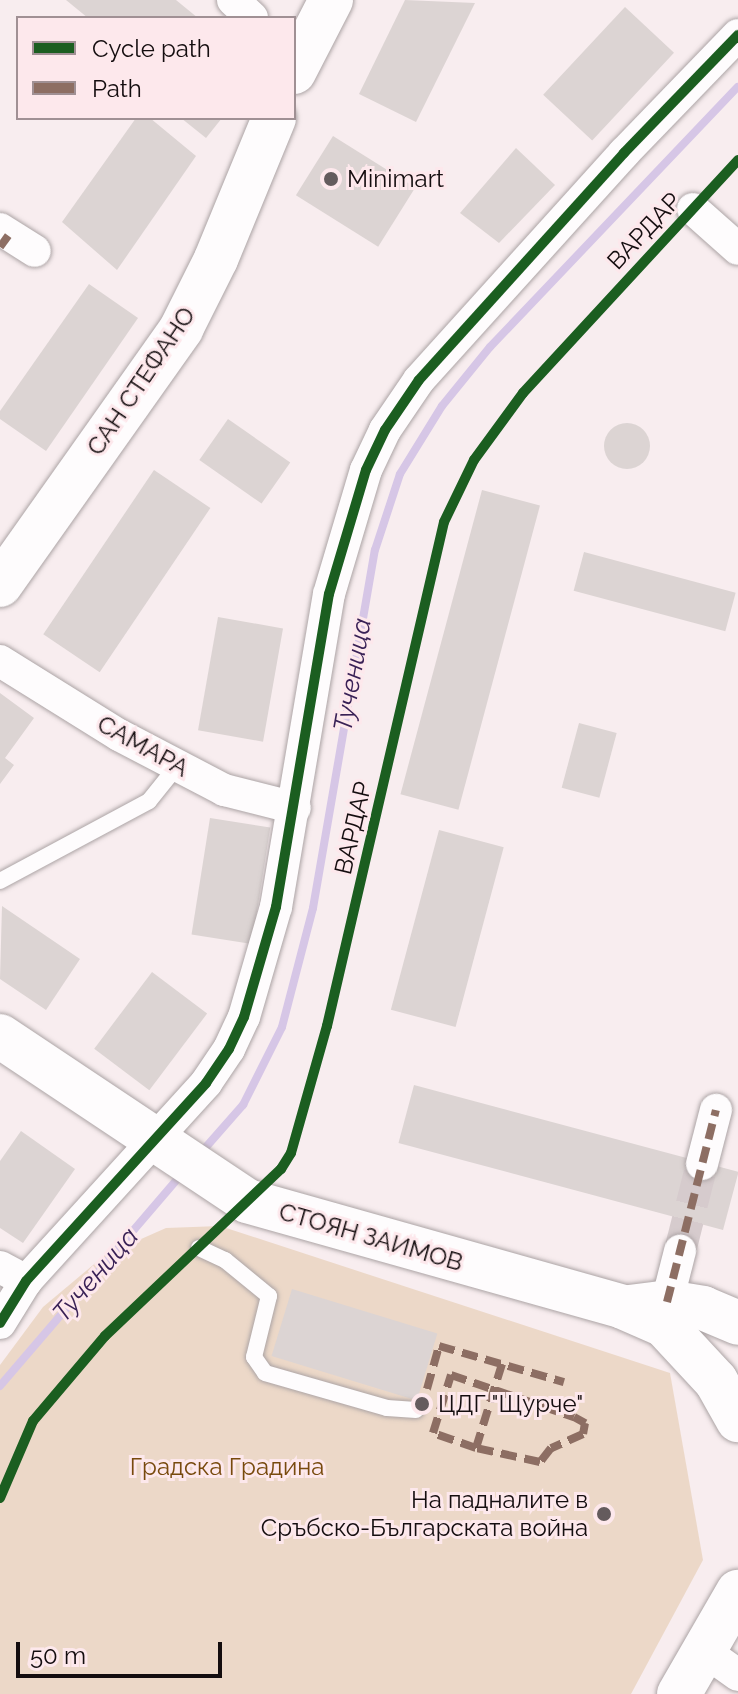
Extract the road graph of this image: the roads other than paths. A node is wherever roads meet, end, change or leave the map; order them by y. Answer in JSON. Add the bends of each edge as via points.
{"nodes":[{"id":1,"x":233,"y":0,"type":"edge"},
{"id":2,"x":331,"y":0,"type":"edge"},
{"id":3,"x":250,"y":16,"type":"edge"},
{"id":4,"x":738,"y":35,"type":"edge"},
{"id":5,"x":296,"y":62,"type":"edge"},
{"id":6,"x":273,"y":120,"type":"edge"},
{"id":7,"x":693,"y":209,"type":"dead end"},
{"id":8,"x":738,"y":249,"type":"edge"},
{"id":9,"x":0,"y":585,"type":"edge"},
{"id":10,"x":0,"y":661,"type":"edge"},
{"id":11,"x":177,"y":766,"type":"junction"},
{"id":12,"x":295,"y":808,"type":"junction"},
{"id":13,"x":0,"y":881,"type":"edge"},
{"id":14,"x":0,"y":1036,"type":"edge"},
{"id":15,"x":716,"y":1110,"type":"dead end"},
{"id":16,"x":164,"y":1148,"type":"junction"},
{"id":17,"x":702,"y":1164,"type":"tunnel mouth"},
{"id":18,"x":199,"y":1248,"type":"dead end"},
{"id":19,"x":680,"y":1251,"type":"tunnel mouth"},
{"id":20,"x":13,"y":1274,"type":"edge"},
{"id":21,"x":667,"y":1302,"type":"junction"},
{"id":22,"x":623,"y":1307,"type":"junction"},
{"id":23,"x":0,"y":1323,"type":"edge"},
{"id":24,"x":738,"y":1323,"type":"edge"},
{"id":25,"x":416,"y":1410,"type":"dead end"},
{"id":26,"x":738,"y":1420,"type":"edge"},
{"id":27,"x":738,"y":1561,"type":"edge"},
{"id":28,"x":722,"y":1619,"type":"edge"},
{"id":29,"x":738,"y":1675,"type":"edge"},
{"id":30,"x":679,"y":1694,"type":"edge"}],
"edges":[{"from":1,"to":3,"type":"street"},
{"from":2,"to":5,"type":"street"},
{"from":4,"to":12,"type":"street","via":[[419,380],[385,430],[366,470],[329,594]]},
{"from":6,"to":9,"type":"street","name":"САН СТЕФАНО","via":[[181,329]]},
{"from":7,"to":8,"type":"street"},
{"from":10,"to":11,"type":"street","name":"САМАРА"},
{"from":11,"to":12,"type":"street","name":"САМАРА","via":[[224,790]]},
{"from":11,"to":13,"type":"lane","via":[[149,801]]},
{"from":12,"to":16,"type":"street","via":[[267,945],[244,1017]]},
{"from":14,"to":16,"type":"street","name":"СТОЯН ЗАИМОВ"},
{"from":15,"to":17,"type":"street"},
{"from":16,"to":20,"type":"street"},
{"from":16,"to":22,"type":"street","name":"СТОЯН ЗАИМОВ","via":[[232,1194]]},
{"from":18,"to":25,"type":"lane","via":[[225,1260],[269,1296],[254,1357],[265,1373],[387,1408]]},
{"from":19,"to":21,"type":"street"},
{"from":20,"to":23,"type":"street"},
{"from":21,"to":22,"type":"street"},
{"from":21,"to":24,"type":"street","via":[[703,1308]]},
{"from":22,"to":26,"type":"street","name":"СТОЯН ЗАИМОВ","via":[[664,1325],[678,1338],[716,1381]]},
{"from":27,"to":28,"type":"street"},
{"from":28,"to":29,"type":"street"},
{"from":28,"to":30,"type":"street"}]}
